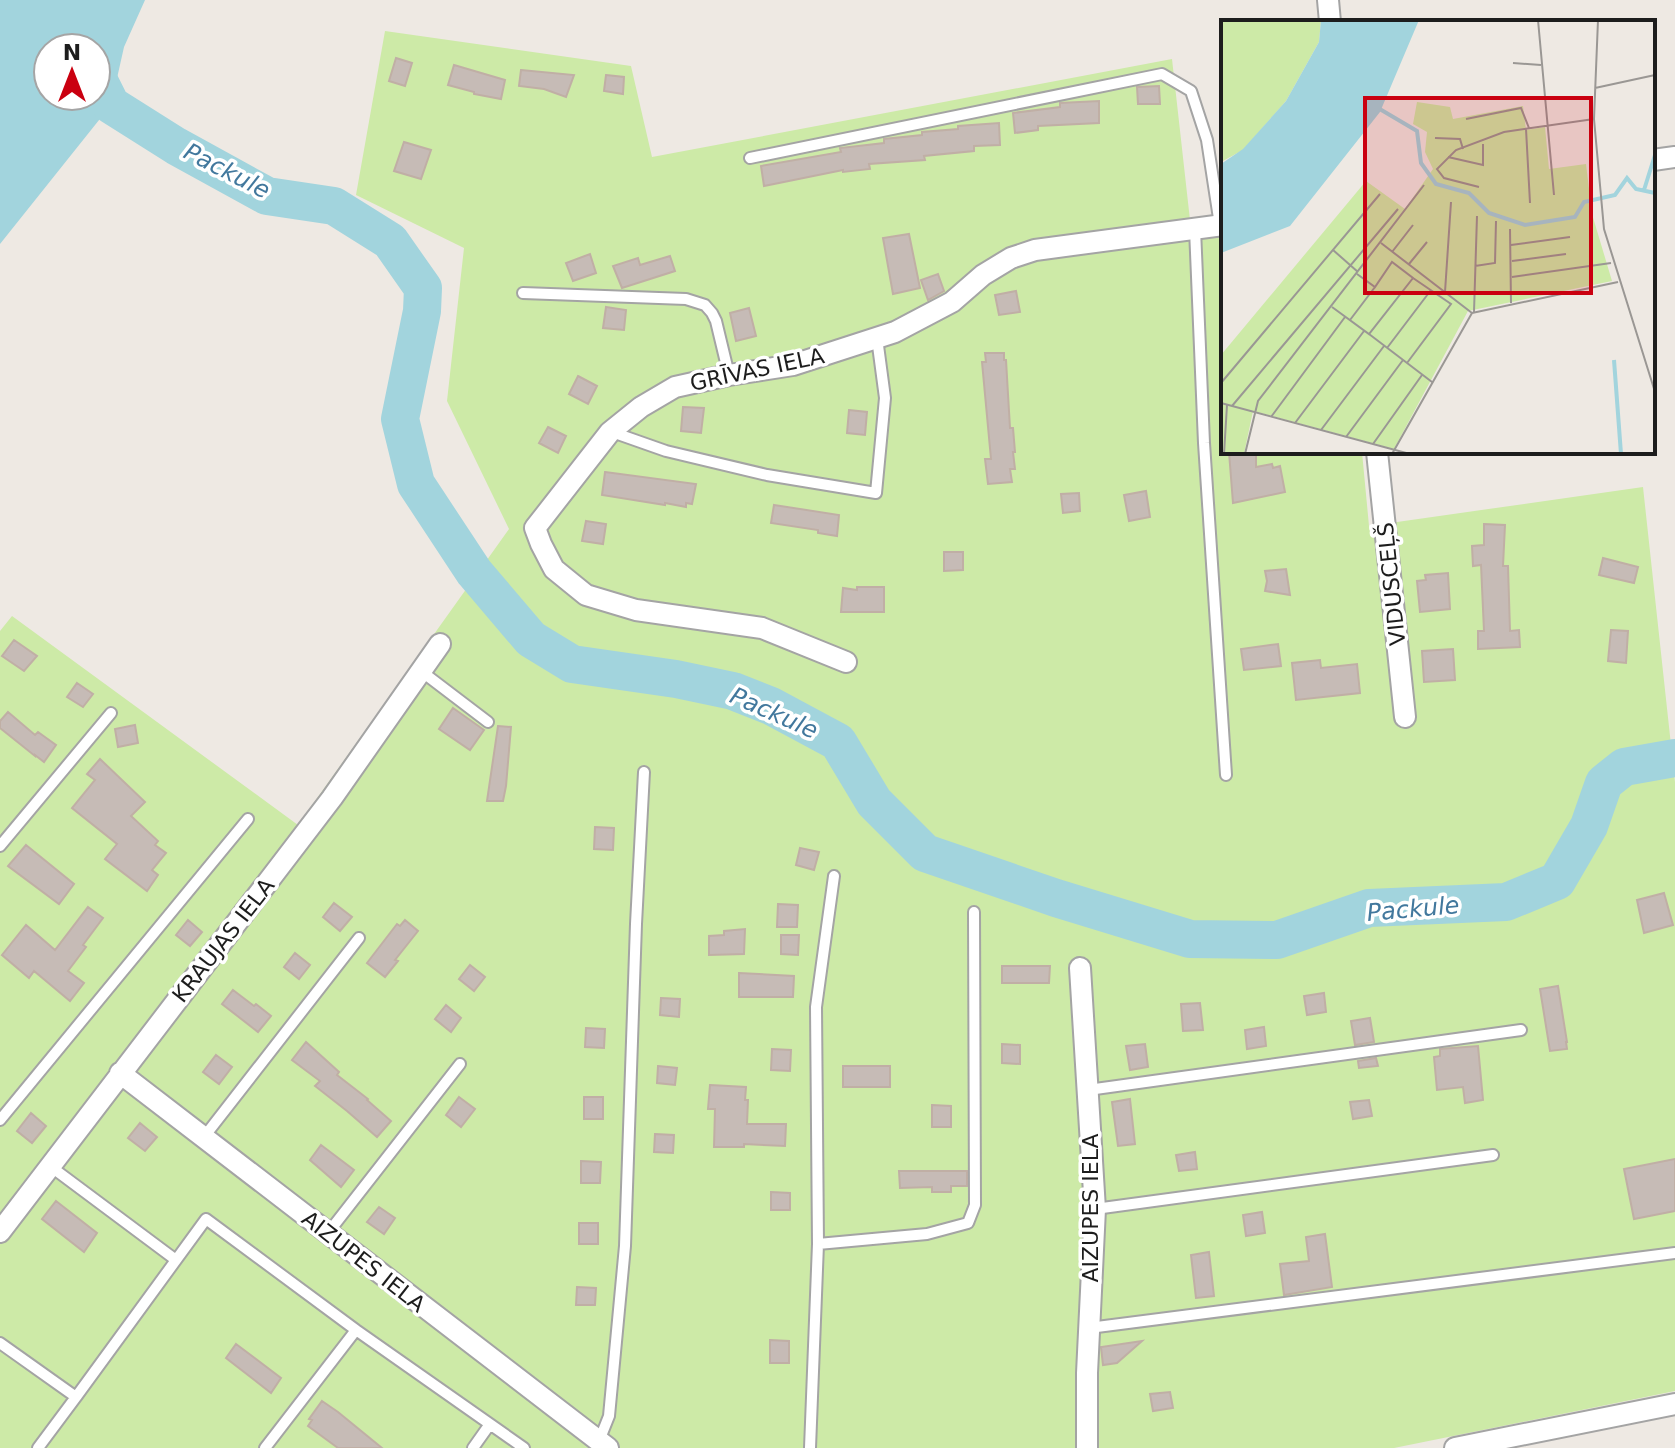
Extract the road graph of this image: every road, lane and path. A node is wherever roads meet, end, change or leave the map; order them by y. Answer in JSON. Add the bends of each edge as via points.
{"nodes":[{"id":1,"x":1328,"y":0,"type":"edge"},
{"id":2,"x":1330,"y":20,"type":"edge"},
{"id":3,"x":1675,"y":157,"type":"edge"},
{"id":4,"x":750,"y":158,"type":"dead end"},
{"id":5,"x":1655,"y":160,"type":"edge"},
{"id":6,"x":1221,"y":219,"type":"edge"},
{"id":7,"x":1221,"y":225,"type":"edge"},
{"id":8,"x":1195,"y":229,"type":"junction"},
{"id":9,"x":523,"y":293,"type":"dead end"},
{"id":10,"x":877,"y":338,"type":"junction"},
{"id":11,"x":729,"y":375,"type":"junction"},
{"id":12,"x":610,"y":432,"type":"junction"},
{"id":13,"x":1377,"y":454,"type":"edge"},
{"id":14,"x":440,"y":644,"type":"dead end"},
{"id":15,"x":846,"y":662,"type":"dead end"},
{"id":16,"x":421,"y":671,"type":"junction"},
{"id":17,"x":111,"y":713,"type":"dead end"},
{"id":18,"x":1405,"y":717,"type":"dead end"},
{"id":19,"x":488,"y":722,"type":"dead end"},
{"id":20,"x":644,"y":772,"type":"dead end"},
{"id":21,"x":1226,"y":775,"type":"dead end"},
{"id":22,"x":248,"y":819,"type":"dead end"},
{"id":23,"x":0,"y":846,"type":"edge"},
{"id":24,"x":834,"y":876,"type":"dead end"},
{"id":25,"x":974,"y":912,"type":"dead end"},
{"id":26,"x":359,"y":938,"type":"dead end"},
{"id":27,"x":1080,"y":968,"type":"dead end"},
{"id":28,"x":1521,"y":1030,"type":"dead end"},
{"id":29,"x":460,"y":1064,"type":"dead end"},
{"id":30,"x":120,"y":1073,"type":"junction"},
{"id":31,"x":1088,"y":1090,"type":"junction"},
{"id":32,"x":0,"y":1120,"type":"edge"},
{"id":33,"x":204,"y":1137,"type":"junction"},
{"id":34,"x":1493,"y":1155,"type":"dead end"},
{"id":35,"x":50,"y":1166,"type":"junction"},
{"id":36,"x":1095,"y":1209,"type":"junction"},
{"id":37,"x":0,"y":1232,"type":"edge"},
{"id":38,"x":328,"y":1233,"type":"junction"},
{"id":39,"x":818,"y":1244,"type":"junction"},
{"id":40,"x":1675,"y":1253,"type":"edge"},
{"id":41,"x":176,"y":1260,"type":"junction"},
{"id":42,"x":1089,"y":1328,"type":"junction"},
{"id":43,"x":356,"y":1330,"type":"junction"},
{"id":44,"x":0,"y":1343,"type":"edge"},
{"id":45,"x":76,"y":1397,"type":"junction"},
{"id":46,"x":1675,"y":1404,"type":"edge"},
{"id":47,"x":490,"y":1424,"type":"junction"},
{"id":48,"x":604,"y":1444,"type":"edge"},
{"id":49,"x":38,"y":1448,"type":"edge"},
{"id":50,"x":265,"y":1448,"type":"edge"},
{"id":51,"x":473,"y":1448,"type":"edge"},
{"id":52,"x":524,"y":1448,"type":"edge"},
{"id":53,"x":810,"y":1448,"type":"edge"},
{"id":54,"x":1087,"y":1448,"type":"edge"},
{"id":55,"x":1455,"y":1448,"type":"edge"}],
"edges":[{"from":1,"to":2,"type":"street"},
{"from":3,"to":5,"type":"street"},
{"from":4,"to":6,"type":"lane","via":[[1162,74],[1191,91],[1207,140]]},
{"from":7,"to":8,"type":"street","name":"GRĪVAS IELA"},
{"from":8,"to":10,"type":"street","name":"GRĪVAS IELA","via":[[1035,250],[1011,258],[952,302]]},
{"from":8,"to":21,"type":"lane"},
{"from":9,"to":11,"type":"lane","via":[[686,299],[705,305],[716,321]]},
{"from":10,"to":11,"type":"street","name":"GRĪVAS IELA","via":[[793,365]]},
{"from":10,"to":12,"type":"lane","via":[[885,398],[876,493],[738,468]]},
{"from":11,"to":12,"type":"street","name":"GRĪVAS IELA","via":[[675,387]]},
{"from":12,"to":15,"type":"street","name":"GRĪVAS IELA","via":[[535,528],[554,569],[586,595],[611,603],[762,628]]},
{"from":13,"to":18,"type":"street","name":"VIDUSCEĻŠ"},
{"from":14,"to":16,"type":"street","name":"KRAUJAS IELA"},
{"from":16,"to":19,"type":"lane"},
{"from":16,"to":30,"type":"street","name":"KRAUJAS IELA","via":[[332,798]]},
{"from":17,"to":23,"type":"lane"},
{"from":20,"to":48,"type":"lane","via":[[625,1246]]},
{"from":22,"to":32,"type":"lane"},
{"from":24,"to":39,"type":"lane","via":[[816,1007]]},
{"from":25,"to":39,"type":"lane","via":[[975,1205],[968,1223],[927,1234]]},
{"from":26,"to":33,"type":"lane"},
{"from":27,"to":31,"type":"street","name":"AIZUPES IELA"},
{"from":28,"to":31,"type":"lane"},
{"from":29,"to":38,"type":"lane"},
{"from":30,"to":33,"type":"street","name":"AIZUPES IELA"},
{"from":30,"to":35,"type":"street","name":"KRAUJAS IELA"},
{"from":31,"to":36,"type":"street","name":"AIZUPES IELA"},
{"from":33,"to":38,"type":"street","name":"AIZUPES IELA"},
{"from":34,"to":36,"type":"lane"},
{"from":35,"to":37,"type":"street","name":"KRAUJAS IELA"},
{"from":35,"to":41,"type":"lane"},
{"from":36,"to":42,"type":"street","name":"AIZUPES IELA"},
{"from":38,"to":48,"type":"street","name":"AIZUPES IELA"},
{"from":39,"to":53,"type":"lane"},
{"from":40,"to":42,"type":"lane"},
{"from":41,"to":43,"type":"lane","via":[[206,1219]]},
{"from":41,"to":45,"type":"lane"},
{"from":42,"to":54,"type":"street","name":"AIZUPES IELA"},
{"from":43,"to":47,"type":"lane"},
{"from":43,"to":50,"type":"lane"},
{"from":44,"to":45,"type":"lane"},
{"from":45,"to":49,"type":"lane"},
{"from":46,"to":55,"type":"street"},
{"from":47,"to":51,"type":"lane"},
{"from":47,"to":52,"type":"lane"}]}
